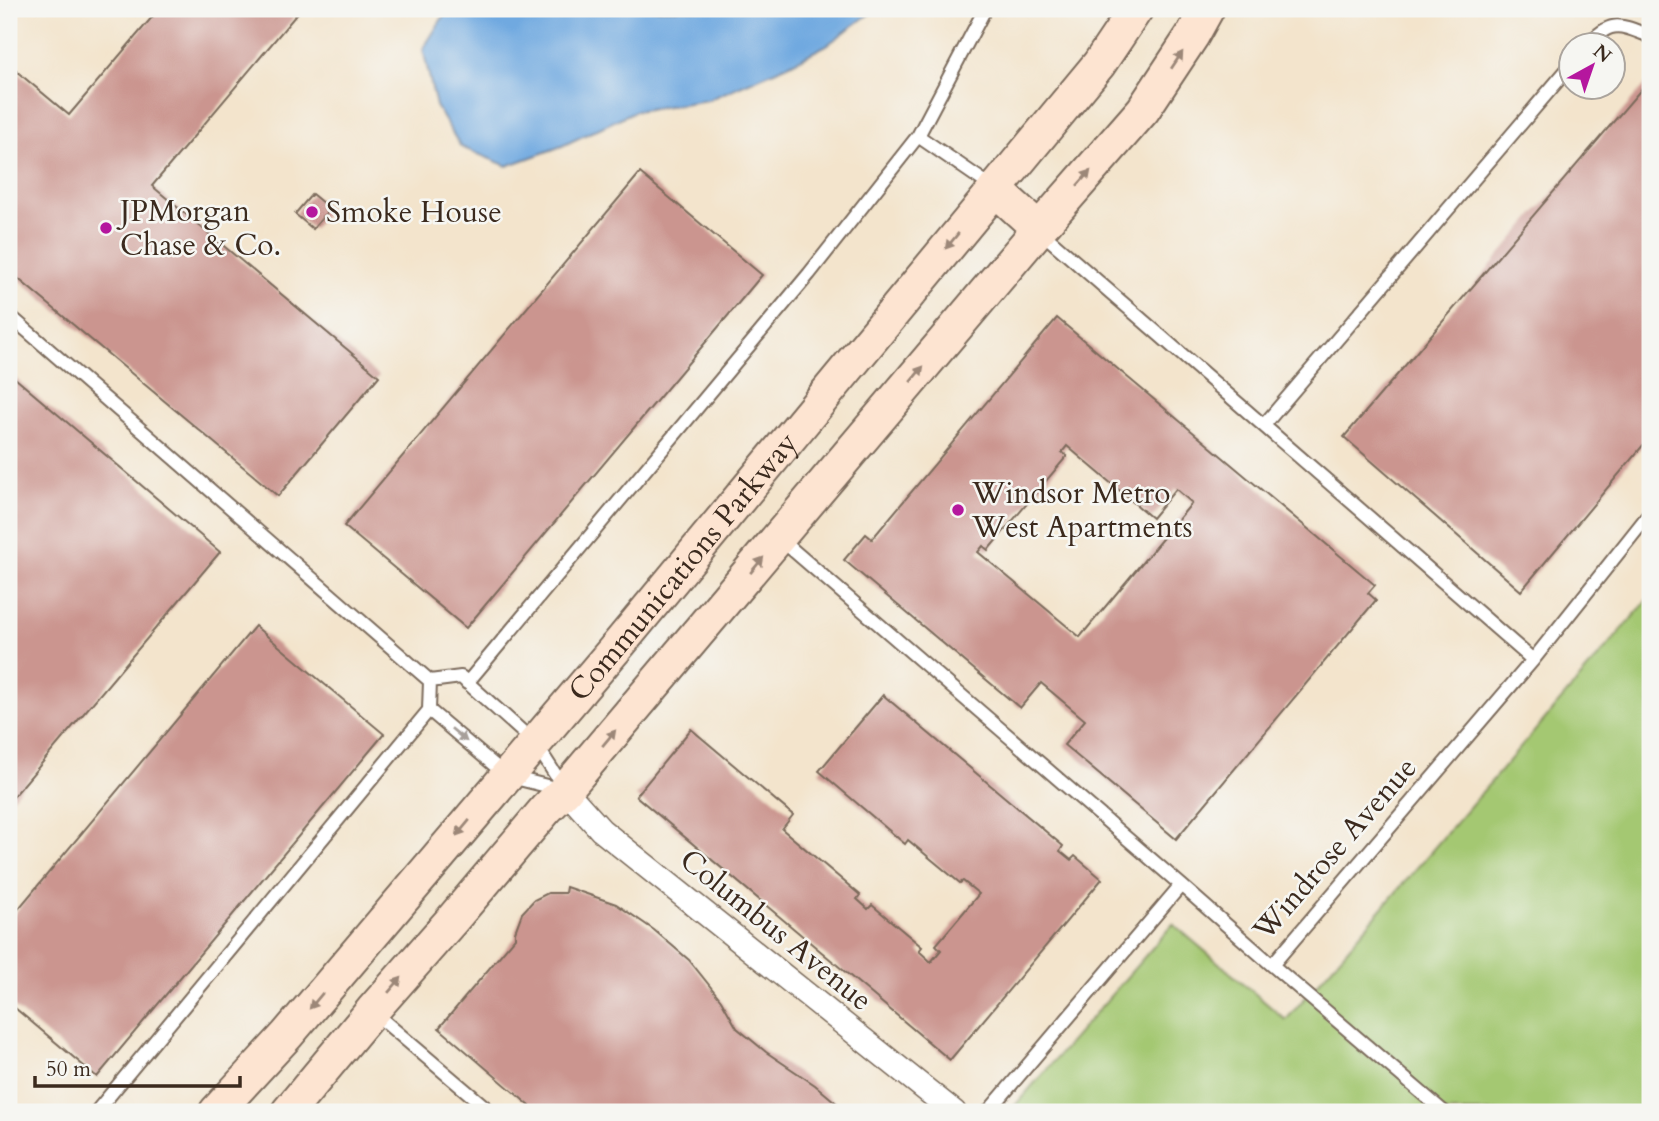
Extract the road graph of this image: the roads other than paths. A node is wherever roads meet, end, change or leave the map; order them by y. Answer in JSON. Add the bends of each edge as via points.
{"nodes":[{"id":1,"x":985,"y":9,"type":"edge"},
{"id":2,"x":1136,"y":9,"type":"edge"},
{"id":3,"x":1207,"y":9,"type":"edge"},
{"id":4,"x":1600,"y":32,"type":"edge"},
{"id":5,"x":1650,"y":36,"type":"edge"},
{"id":6,"x":1558,"y":80,"type":"edge"},
{"id":7,"x":918,"y":136,"type":"junction"},
{"id":8,"x":995,"y":189,"type":"junction"},
{"id":9,"x":1039,"y":229,"type":"junction"},
{"id":10,"x":9,"y":315,"type":"edge"},
{"id":11,"x":1264,"y":425,"type":"junction"},
{"id":12,"x":1650,"y":513,"type":"edge"},
{"id":13,"x":779,"y":538,"type":"junction"},
{"id":14,"x":1533,"y":660,"type":"junction"},
{"id":15,"x":430,"y":681,"type":"junction"},
{"id":16,"x":467,"y":683,"type":"junction"},
{"id":17,"x":429,"y":710,"type":"junction"},
{"id":18,"x":535,"y":743,"type":"junction"},
{"id":19,"x":507,"y":776,"type":"junction"},
{"id":20,"x":565,"y":790,"type":"junction"},
{"id":21,"x":1181,"y":885,"type":"junction"},
{"id":22,"x":1272,"y":965,"type":"junction"},
{"id":23,"x":372,"y":1011,"type":"junction"},
{"id":24,"x":96,"y":1112,"type":"edge"},
{"id":25,"x":216,"y":1112,"type":"edge"},
{"id":26,"x":288,"y":1112,"type":"edge"},
{"id":27,"x":491,"y":1112,"type":"edge"},
{"id":28,"x":954,"y":1112,"type":"edge"},
{"id":29,"x":988,"y":1112,"type":"edge"},
{"id":30,"x":1444,"y":1112,"type":"edge"}],
"edges":[{"from":1,"to":7,"type":"lane"},
{"from":2,"to":8,"type":"street","name":"Communications Parkway","via":[[1099,64]]},
{"from":9,"to":3,"type":"street","name":"Communications Parkway","one_way":true,"via":[[1143,110]]},
{"from":4,"to":5,"type":"lane","via":[[1620,25]]},
{"from":6,"to":11,"type":"lane"},
{"from":7,"to":8,"type":"lane"},
{"from":7,"to":16,"type":"lane","via":[[809,274]]},
{"from":8,"to":9,"type":"street"},
{"from":8,"to":18,"type":"street","name":"Communications Parkway","one_way":true},
{"from":9,"to":11,"type":"lane"},
{"from":13,"to":9,"type":"street","name":"Communications Parkway","one_way":true},
{"from":10,"to":15,"type":"lane"},
{"from":11,"to":14,"type":"lane"},
{"from":12,"to":14,"type":"lane","name":"Windrose Avenue"},
{"from":20,"to":13,"type":"street","name":"Communications Parkway","one_way":true},
{"from":13,"to":21,"type":"lane","name":"Windrose Avenue"},
{"from":14,"to":22,"type":"lane","name":"Windrose Avenue"},
{"from":15,"to":16,"type":"lane","via":[[461,677]]},
{"from":15,"to":17,"type":"lane"},
{"from":16,"to":18,"type":"lane"},
{"from":17,"to":19,"type":"lane","one_way":true},
{"from":17,"to":24,"type":"lane"},
{"from":18,"to":19,"type":"street","name":"Communications Parkway"},
{"from":18,"to":20,"type":"lane"},
{"from":19,"to":20,"type":"lane"},
{"from":19,"to":25,"type":"street","name":"Communications Parkway","one_way":true},
{"from":23,"to":20,"type":"street","name":"Communications Parkway","one_way":true},
{"from":20,"to":28,"type":"street","name":"Columbus Avenue","via":[[601,830]]},
{"from":21,"to":22,"type":"lane","name":"Windrose Avenue"},
{"from":21,"to":29,"type":"lane"},
{"from":22,"to":30,"type":"lane"},
{"from":23,"to":26,"type":"street","name":"Communications Parkway"},
{"from":23,"to":27,"type":"lane"}]}
